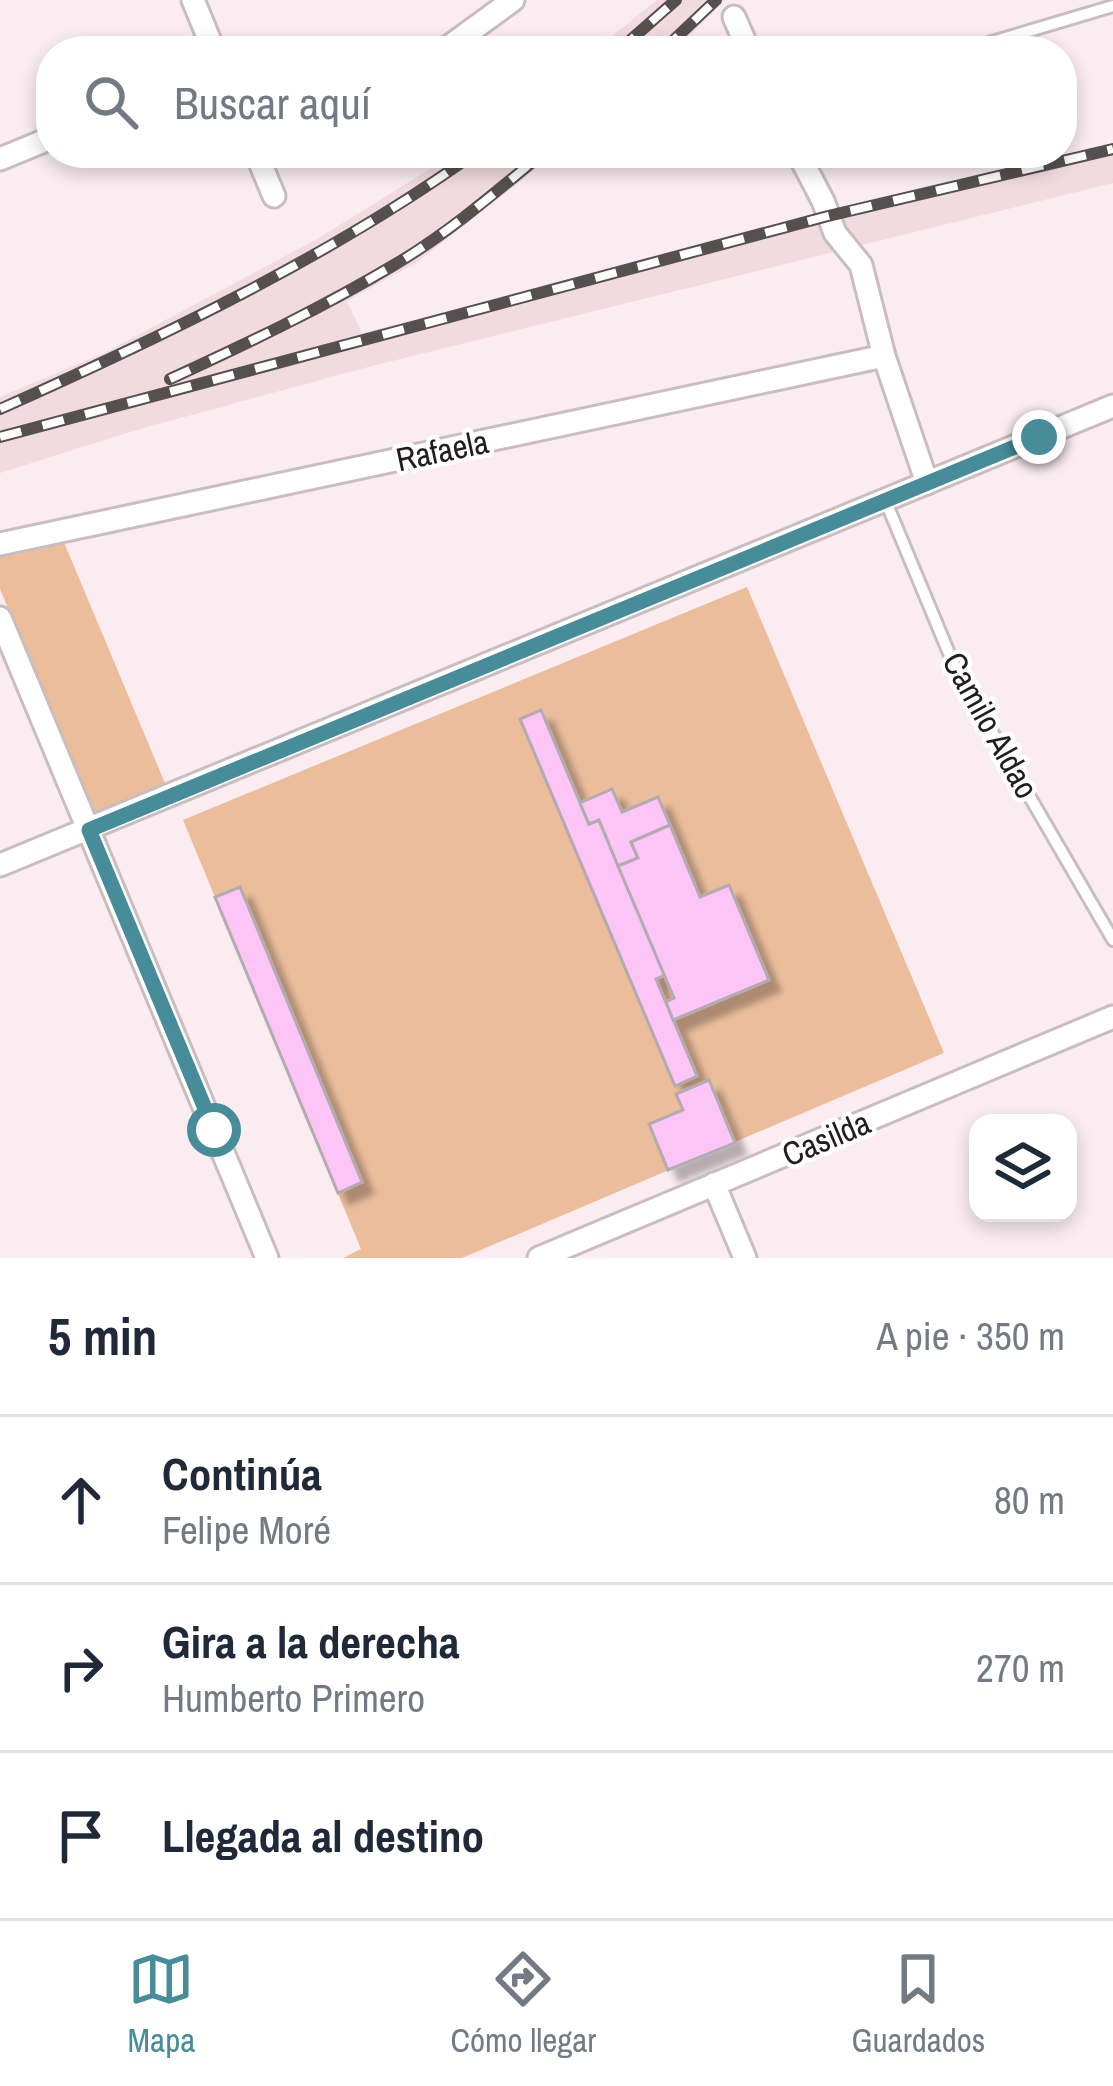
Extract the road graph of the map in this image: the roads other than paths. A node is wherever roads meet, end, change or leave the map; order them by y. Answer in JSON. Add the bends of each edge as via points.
{"nodes":[{"id":1,"x":194,"y":0,"type":"edge"},
{"id":2,"x":514,"y":0,"type":"edge"},
{"id":3,"x":1113,"y":6,"type":"edge"},
{"id":4,"x":734,"y":17,"type":"dead end"},
{"id":5,"x":208,"y":36,"type":"edge"},
{"id":6,"x":463,"y":36,"type":"edge"},
{"id":7,"x":742,"y":36,"type":"edge"},
{"id":8,"x":1010,"y":36,"type":"edge"},
{"id":9,"x":36,"y":144,"type":"edge"},
{"id":10,"x":0,"y":159,"type":"edge"},
{"id":11,"x":262,"y":168,"type":"edge"},
{"id":12,"x":805,"y":168,"type":"edge"},
{"id":13,"x":274,"y":196,"type":"dead end"},
{"id":14,"x":884,"y":356,"type":"junction"},
{"id":15,"x":1113,"y":406,"type":"edge"},
{"id":16,"x":927,"y":483,"type":"junction"},
{"id":17,"x":886,"y":501,"type":"junction"},
{"id":18,"x":0,"y":544,"type":"edge"},
{"id":19,"x":0,"y":618,"type":"edge"},
{"id":20,"x":89,"y":830,"type":"junction"},
{"id":21,"x":0,"y":866,"type":"edge"},
{"id":22,"x":1113,"y":940,"type":"edge"},
{"id":23,"x":1113,"y":1017,"type":"edge"},
{"id":24,"x":714,"y":1184,"type":"junction"},
{"id":25,"x":267,"y":1258,"type":"edge"},
{"id":26,"x":539,"y":1258,"type":"edge"},
{"id":27,"x":746,"y":1258,"type":"edge"}],
"edges":[{"from":1,"to":5,"type":"street"},
{"from":2,"to":6,"type":"street"},
{"from":3,"to":8,"type":"lane"},
{"from":4,"to":7,"type":"street"},
{"from":9,"to":10,"type":"street"},
{"from":11,"to":13,"type":"street"},
{"from":12,"to":14,"type":"street","via":[[835,233],[861,265]]},
{"from":14,"to":16,"type":"street"},
{"from":14,"to":18,"type":"street","name":"Rafaela"},
{"from":15,"to":16,"type":"street"},
{"from":16,"to":17,"type":"street"},
{"from":17,"to":20,"type":"street"},
{"from":17,"to":22,"type":"lane","name":"Camilo Aldao","via":[[956,670]]},
{"from":19,"to":20,"type":"street"},
{"from":20,"to":21,"type":"street"},
{"from":20,"to":25,"type":"street"},
{"from":23,"to":24,"type":"street","name":"Casilda"},
{"from":24,"to":26,"type":"street","name":"Casilda"},
{"from":24,"to":27,"type":"street"}]}
